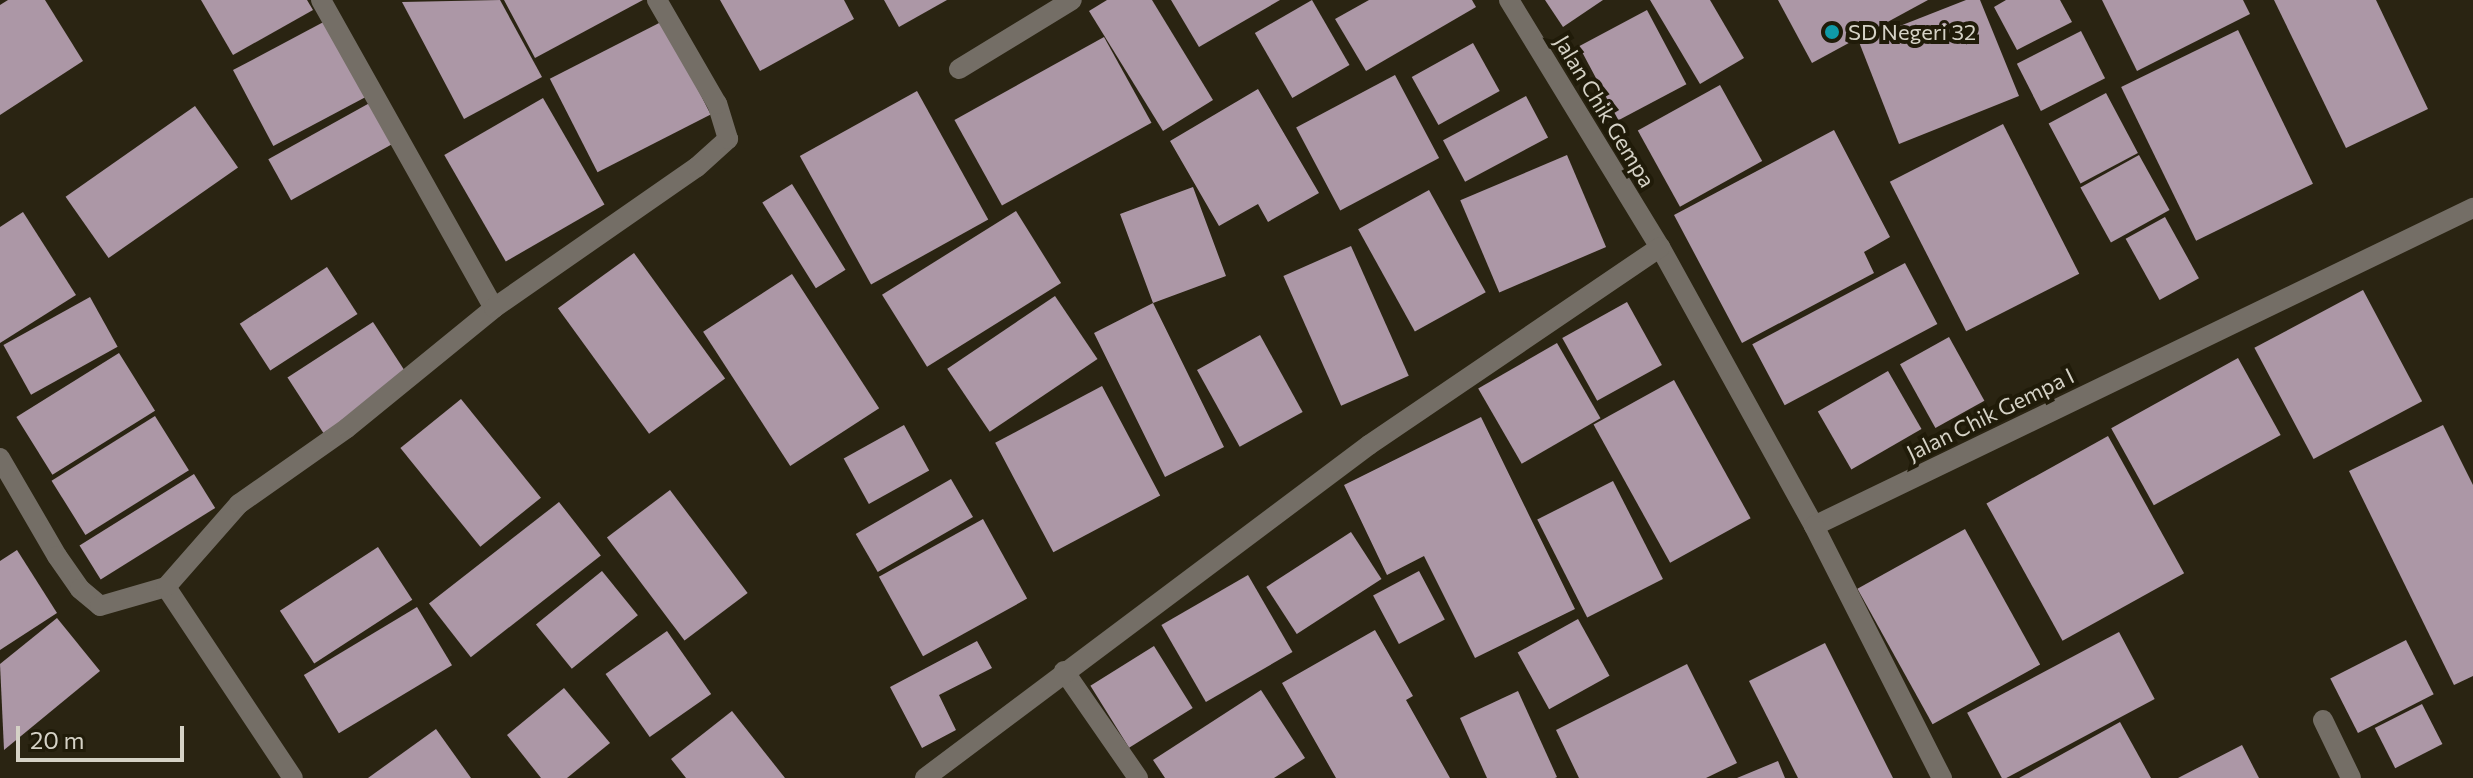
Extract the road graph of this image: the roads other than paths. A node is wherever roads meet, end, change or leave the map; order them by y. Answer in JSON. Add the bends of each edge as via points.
{"nodes":[{"id":1,"x":321,"y":0,"type":"edge"},
{"id":2,"x":657,"y":0,"type":"edge"},
{"id":3,"x":1072,"y":0,"type":"edge"},
{"id":4,"x":1509,"y":0,"type":"edge"},
{"id":5,"x":959,"y":69,"type":"dead end"},
{"id":6,"x":2473,"y":208,"type":"edge"},
{"id":7,"x":1660,"y":247,"type":"junction"},
{"id":8,"x":494,"y":308,"type":"junction"},
{"id":9,"x":0,"y":458,"type":"edge"},
{"id":10,"x":1814,"y":526,"type":"junction"},
{"id":11,"x":166,"y":587,"type":"junction"},
{"id":12,"x":1064,"y":671,"type":"junction"},
{"id":13,"x":2323,"y":720,"type":"dead end"},
{"id":14,"x":293,"y":778,"type":"edge"},
{"id":15,"x":925,"y":778,"type":"edge"},
{"id":16,"x":1138,"y":778,"type":"edge"},
{"id":17,"x":1942,"y":778,"type":"edge"},
{"id":18,"x":2351,"y":778,"type":"edge"}],
"edges":[{"from":1,"to":8,"type":"street"},
{"from":2,"to":8,"type":"street","via":[[717,104],[728,139],[697,167]]},
{"from":3,"to":5,"type":"street"},
{"from":4,"to":7,"type":"street","name":"Jalan Chik Gempa"},
{"from":6,"to":10,"type":"street","name":"Jalan Chik Gempa I"},
{"from":7,"to":10,"type":"street"},
{"from":7,"to":12,"type":"street","via":[[1369,445]]},
{"from":8,"to":11,"type":"street","via":[[347,428],[239,504]]},
{"from":9,"to":11,"type":"street","via":[[57,556],[80,589],[100,606]]},
{"from":10,"to":17,"type":"street"},
{"from":11,"to":14,"type":"street"},
{"from":12,"to":15,"type":"street"},
{"from":12,"to":16,"type":"street"},
{"from":13,"to":18,"type":"street"}]}
